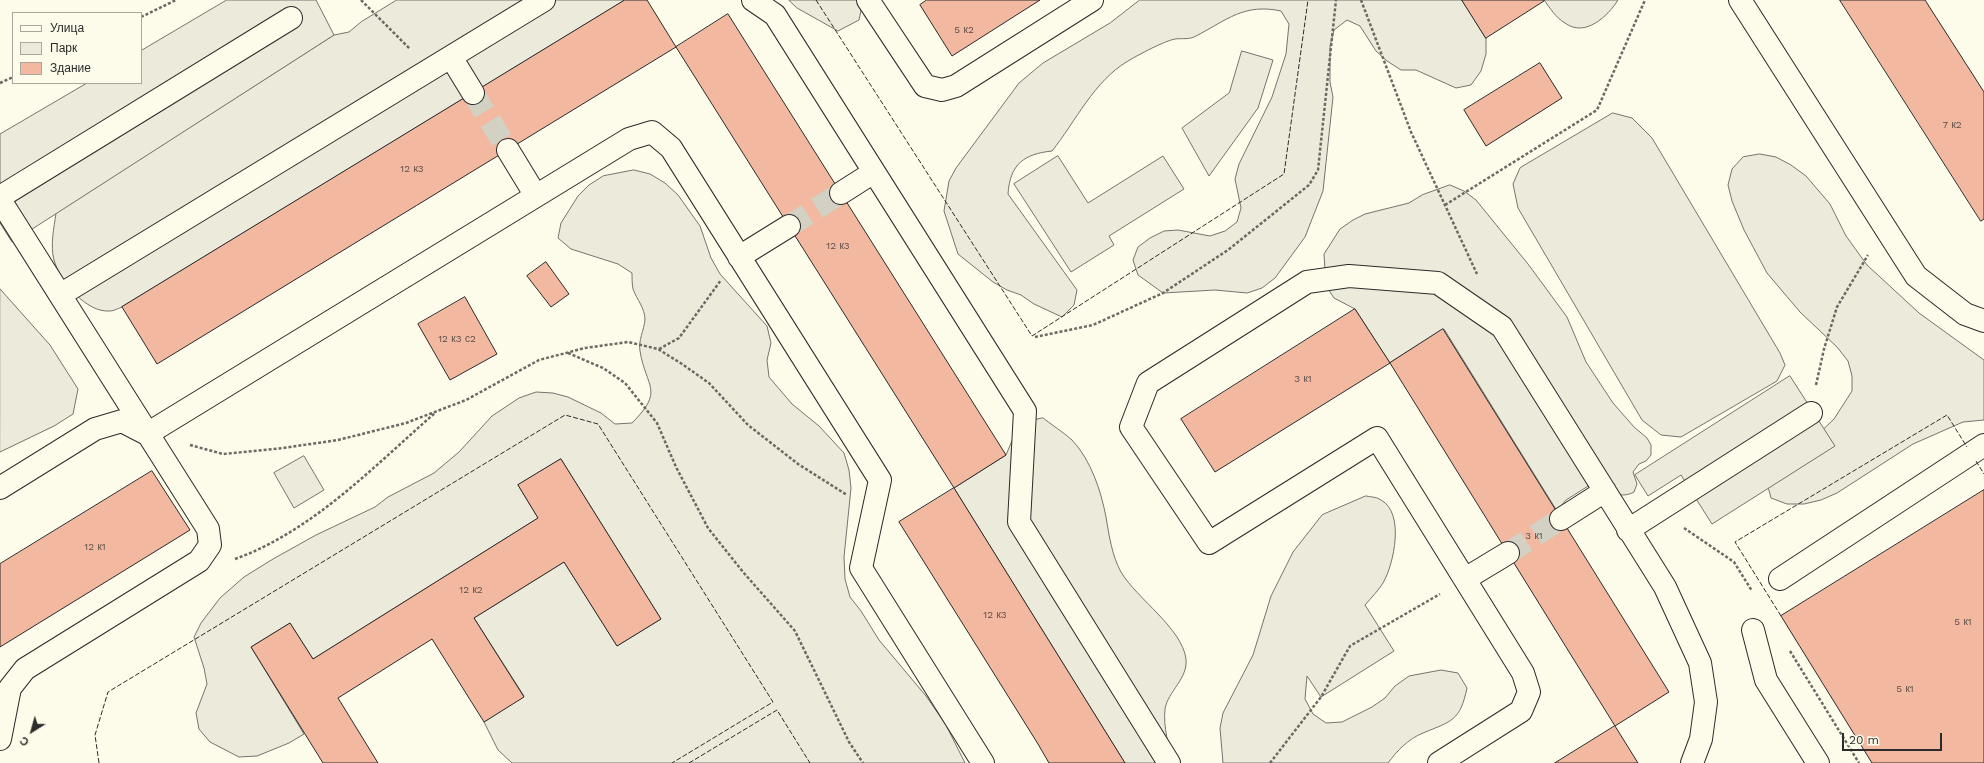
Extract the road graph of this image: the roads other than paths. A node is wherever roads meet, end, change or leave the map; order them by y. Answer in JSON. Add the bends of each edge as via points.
{"nodes":[{"id":1,"x":544,"y":0,"type":"edge"},
{"id":2,"x":754,"y":0,"type":"edge"},
{"id":3,"x":868,"y":0,"type":"edge"},
{"id":4,"x":1092,"y":0,"type":"edge"},
{"id":5,"x":1740,"y":0,"type":"edge"},
{"id":6,"x":290,"y":18,"type":"dead end"},
{"id":7,"x":451,"y":57,"type":"junction"},
{"id":8,"x":473,"y":93,"type":"tunnel mouth"},
{"id":9,"x":508,"y":150,"type":"tunnel mouth"},
{"id":10,"x":874,"y":172,"type":"junction"},
{"id":11,"x":841,"y":193,"type":"tunnel mouth"},
{"id":12,"x":536,"y":196,"type":"junction"},
{"id":13,"x":0,"y":199,"type":"edge"},
{"id":14,"x":789,"y":226,"type":"tunnel mouth"},
{"id":15,"x":739,"y":257,"type":"junction"},
{"id":16,"x":60,"y":295,"type":"junction"},
{"id":17,"x":1984,"y":321,"type":"edge"},
{"id":18,"x":1811,"y":413,"type":"road end"},
{"id":19,"x":147,"y":434,"type":"junction"},
{"id":20,"x":1984,"y":445,"type":"edge"},
{"id":21,"x":0,"y":488,"type":"edge"},
{"id":22,"x":1605,"y":491,"type":"junction"},
{"id":23,"x":1561,"y":519,"type":"tunnel mouth"},
{"id":24,"x":1628,"y":530,"type":"junction"},
{"id":25,"x":1508,"y":553,"type":"tunnel mouth"},
{"id":26,"x":1465,"y":579,"type":"junction"},
{"id":27,"x":1780,"y":580,"type":"dead end"},
{"id":28,"x":1753,"y":630,"type":"dead end"},
{"id":29,"x":0,"y":739,"type":"edge"},
{"id":30,"x":983,"y":763,"type":"edge"},
{"id":31,"x":1169,"y":763,"type":"edge"},
{"id":32,"x":1439,"y":763,"type":"edge"},
{"id":33,"x":1692,"y":763,"type":"edge"},
{"id":34,"x":1818,"y":763,"type":"edge"}],
"edges":[{"from":1,"to":7,"type":"lane"},
{"from":2,"to":10,"type":"lane","via":[[775,15]]},
{"from":3,"to":4,"type":"lane","via":[[925,86],[942,90],[956,86]]},
{"from":5,"to":17,"type":"lane","via":[[1916,276],[1965,314]]},
{"from":6,"to":13,"type":"lane"},
{"from":7,"to":8,"type":"lane"},
{"from":7,"to":16,"type":"lane"},
{"from":9,"to":12,"type":"lane"},
{"from":10,"to":11,"type":"lane"},
{"from":10,"to":31,"type":"lane","via":[[1025,411],[1019,522]]},
{"from":12,"to":15,"type":"lane","via":[[629,139],[652,132],[671,148]]},
{"from":12,"to":19,"type":"lane"},
{"from":13,"to":16,"type":"lane"},
{"from":14,"to":15,"type":"lane"},
{"from":15,"to":30,"type":"lane","via":[[880,480],[862,568]]},
{"from":16,"to":19,"type":"lane"},
{"from":18,"to":24,"type":"lane"},
{"from":19,"to":21,"type":"lane","via":[[122,420],[95,429]]},
{"from":19,"to":29,"type":"lane","via":[[208,529],[210,545],[199,561],[25,668],[10,688]]},
{"from":20,"to":27,"type":"lane"},
{"from":22,"to":23,"type":"lane"},
{"from":22,"to":24,"type":"lane"},
{"from":22,"to":26,"type":"lane","via":[[1502,327],[1438,283],[1349,276],[1307,282],[1148,383],[1131,427],[1209,544],[1377,438]]},
{"from":24,"to":33,"type":"lane","via":[[1665,587],[1700,663],[1706,702],[1701,739]]},
{"from":25,"to":26,"type":"lane"},
{"from":26,"to":32,"type":"lane","via":[[1523,674],[1529,692],[1521,711]]},
{"from":28,"to":34,"type":"lane","via":[[1766,680]]}]}
